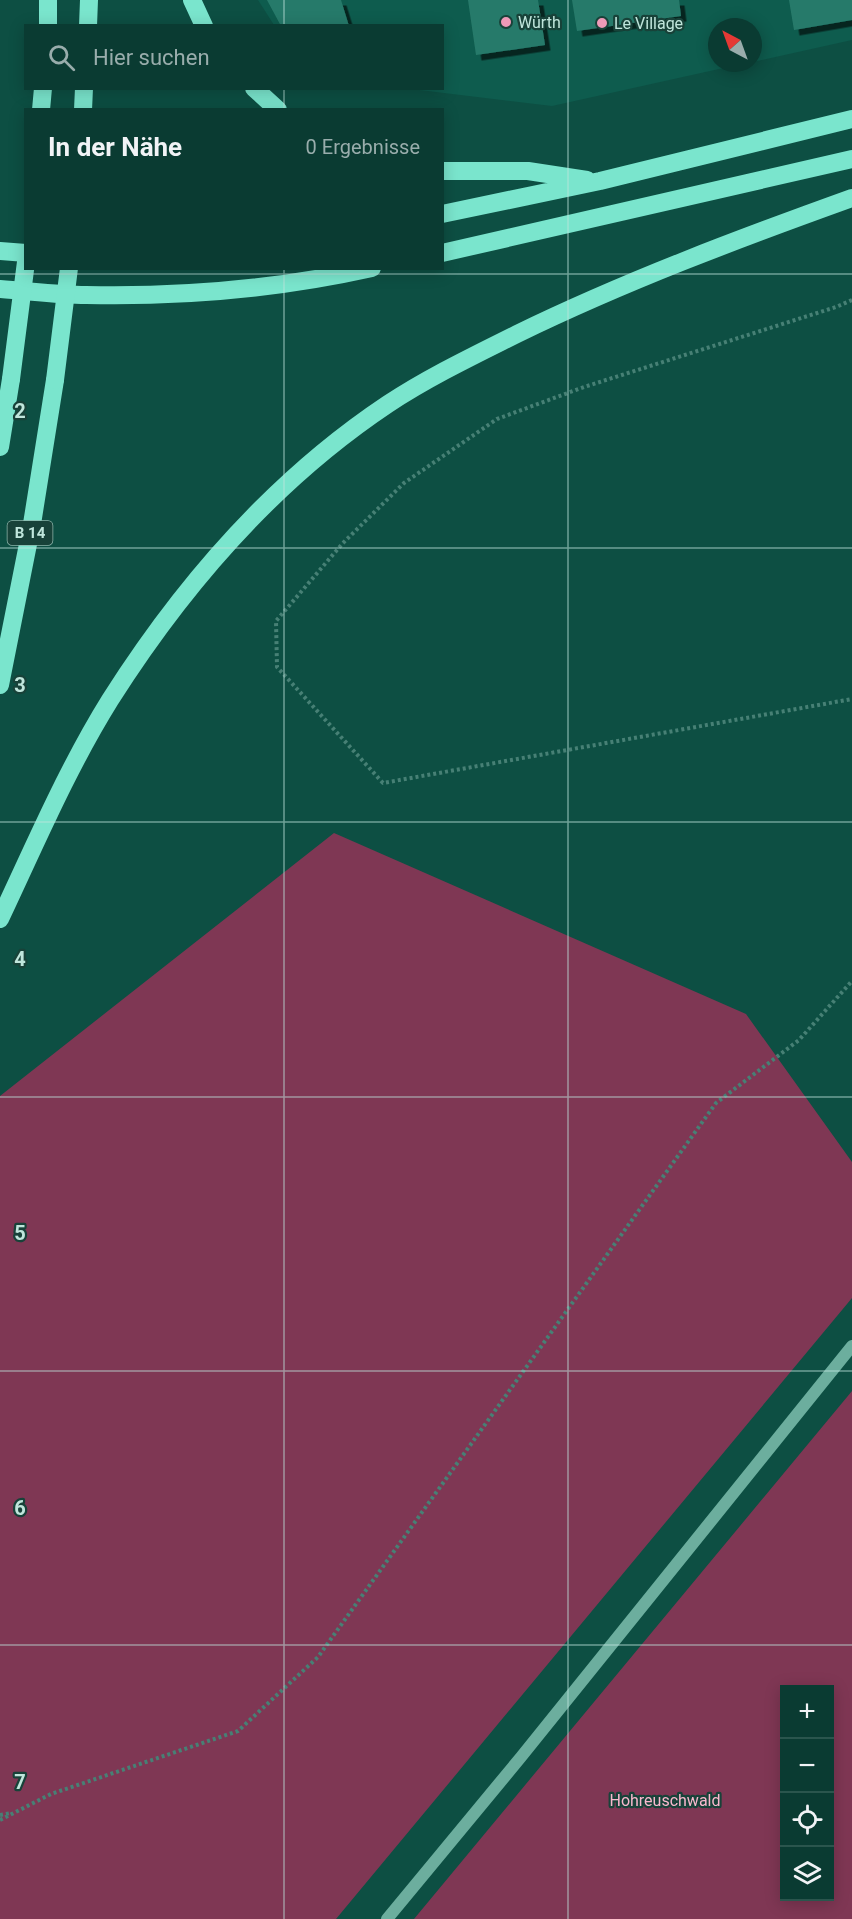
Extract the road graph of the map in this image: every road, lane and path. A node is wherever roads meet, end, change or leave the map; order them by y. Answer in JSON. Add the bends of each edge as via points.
{"nodes":[{"id":1,"x":48,"y":0,"type":"edge"},
{"id":2,"x":89,"y":0,"type":"edge"},
{"id":3,"x":192,"y":0,"type":"edge"},
{"id":4,"x":48,"y":24,"type":"edge"},
{"id":5,"x":88,"y":24,"type":"edge"},
{"id":6,"x":203,"y":24,"type":"edge"},
{"id":7,"x":43,"y":90,"type":"edge"},
{"id":8,"x":84,"y":90,"type":"edge"},
{"id":9,"x":256,"y":90,"type":"edge"},
{"id":10,"x":41,"y":108,"type":"edge"},
{"id":11,"x":83,"y":108,"type":"edge"},
{"id":12,"x":276,"y":108,"type":"edge"},
{"id":13,"x":852,"y":119,"type":"edge"},
{"id":14,"x":852,"y":159,"type":"edge"},
{"id":15,"x":444,"y":171,"type":"edge"},
{"id":16,"x":600,"y":181,"type":"junction"},
{"id":17,"x":852,"y":198,"type":"edge"},
{"id":18,"x":444,"y":214,"type":"edge"},
{"id":19,"x":0,"y":251,"type":"edge"},
{"id":20,"x":24,"y":253,"type":"edge"},
{"id":21,"x":444,"y":253,"type":"edge"},
{"id":22,"x":25,"y":270,"type":"edge"},
{"id":23,"x":69,"y":270,"type":"edge"},
{"id":24,"x":363,"y":270,"type":"edge"},
{"id":25,"x":0,"y":289,"type":"edge"},
{"id":26,"x":852,"y":300,"type":"edge"},
{"id":27,"x":11,"y":379,"type":"junction"},
{"id":28,"x":0,"y":399,"type":"edge"},
{"id":29,"x":0,"y":447,"type":"edge"},
{"id":30,"x":0,"y":685,"type":"edge"},
{"id":31,"x":852,"y":699,"type":"edge"},
{"id":32,"x":0,"y":918,"type":"edge"},
{"id":33,"x":852,"y":981,"type":"edge"},
{"id":34,"x":852,"y":1346,"type":"edge"},
{"id":35,"x":15,"y":1813,"type":"junction"},
{"id":36,"x":0,"y":1815,"type":"edge"},
{"id":37,"x":0,"y":1820,"type":"edge"},
{"id":38,"x":387,"y":1919,"type":"edge"}],
"edges":[{"from":1,"to":4,"type":"highway"},
{"from":2,"to":5,"type":"highway"},
{"from":3,"to":6,"type":"highway"},
{"from":7,"to":10,"type":"highway"},
{"from":8,"to":11,"type":"highway"},
{"from":9,"to":12,"type":"highway"},
{"from":13,"to":16,"type":"highway"},
{"from":14,"to":21,"type":"highway"},
{"from":15,"to":16,"type":"highway","via":[[528,171]]},
{"from":16,"to":18,"type":"highway"},
{"from":17,"to":32,"type":"highway","via":[[655,272],[552,317],[388,404],[331,447],[264,505],[212,560],[160,626],[110,701],[66,778]]},
{"from":19,"to":20,"type":"highway"},
{"from":22,"to":27,"type":"highway","bridge":true},
{"from":23,"to":30,"type":"highway","number":"B 14","bridge":true,"via":[[32,524]]},
{"from":24,"to":25,"type":"highway","via":[[174,295],[84,296]]},
{"from":26,"to":31,"type":"path","via":[[497,419],[404,483],[342,543],[276,621],[277,667],[383,783]]},
{"from":27,"to":28,"type":"highway"},
{"from":27,"to":29,"type":"highway"},
{"from":33,"to":35,"type":"path","via":[[799,1040],[716,1102],[318,1657],[238,1731],[51,1794]]},
{"from":34,"to":38,"type":"street"},
{"from":35,"to":36,"type":"path"},
{"from":35,"to":37,"type":"path"}]}
